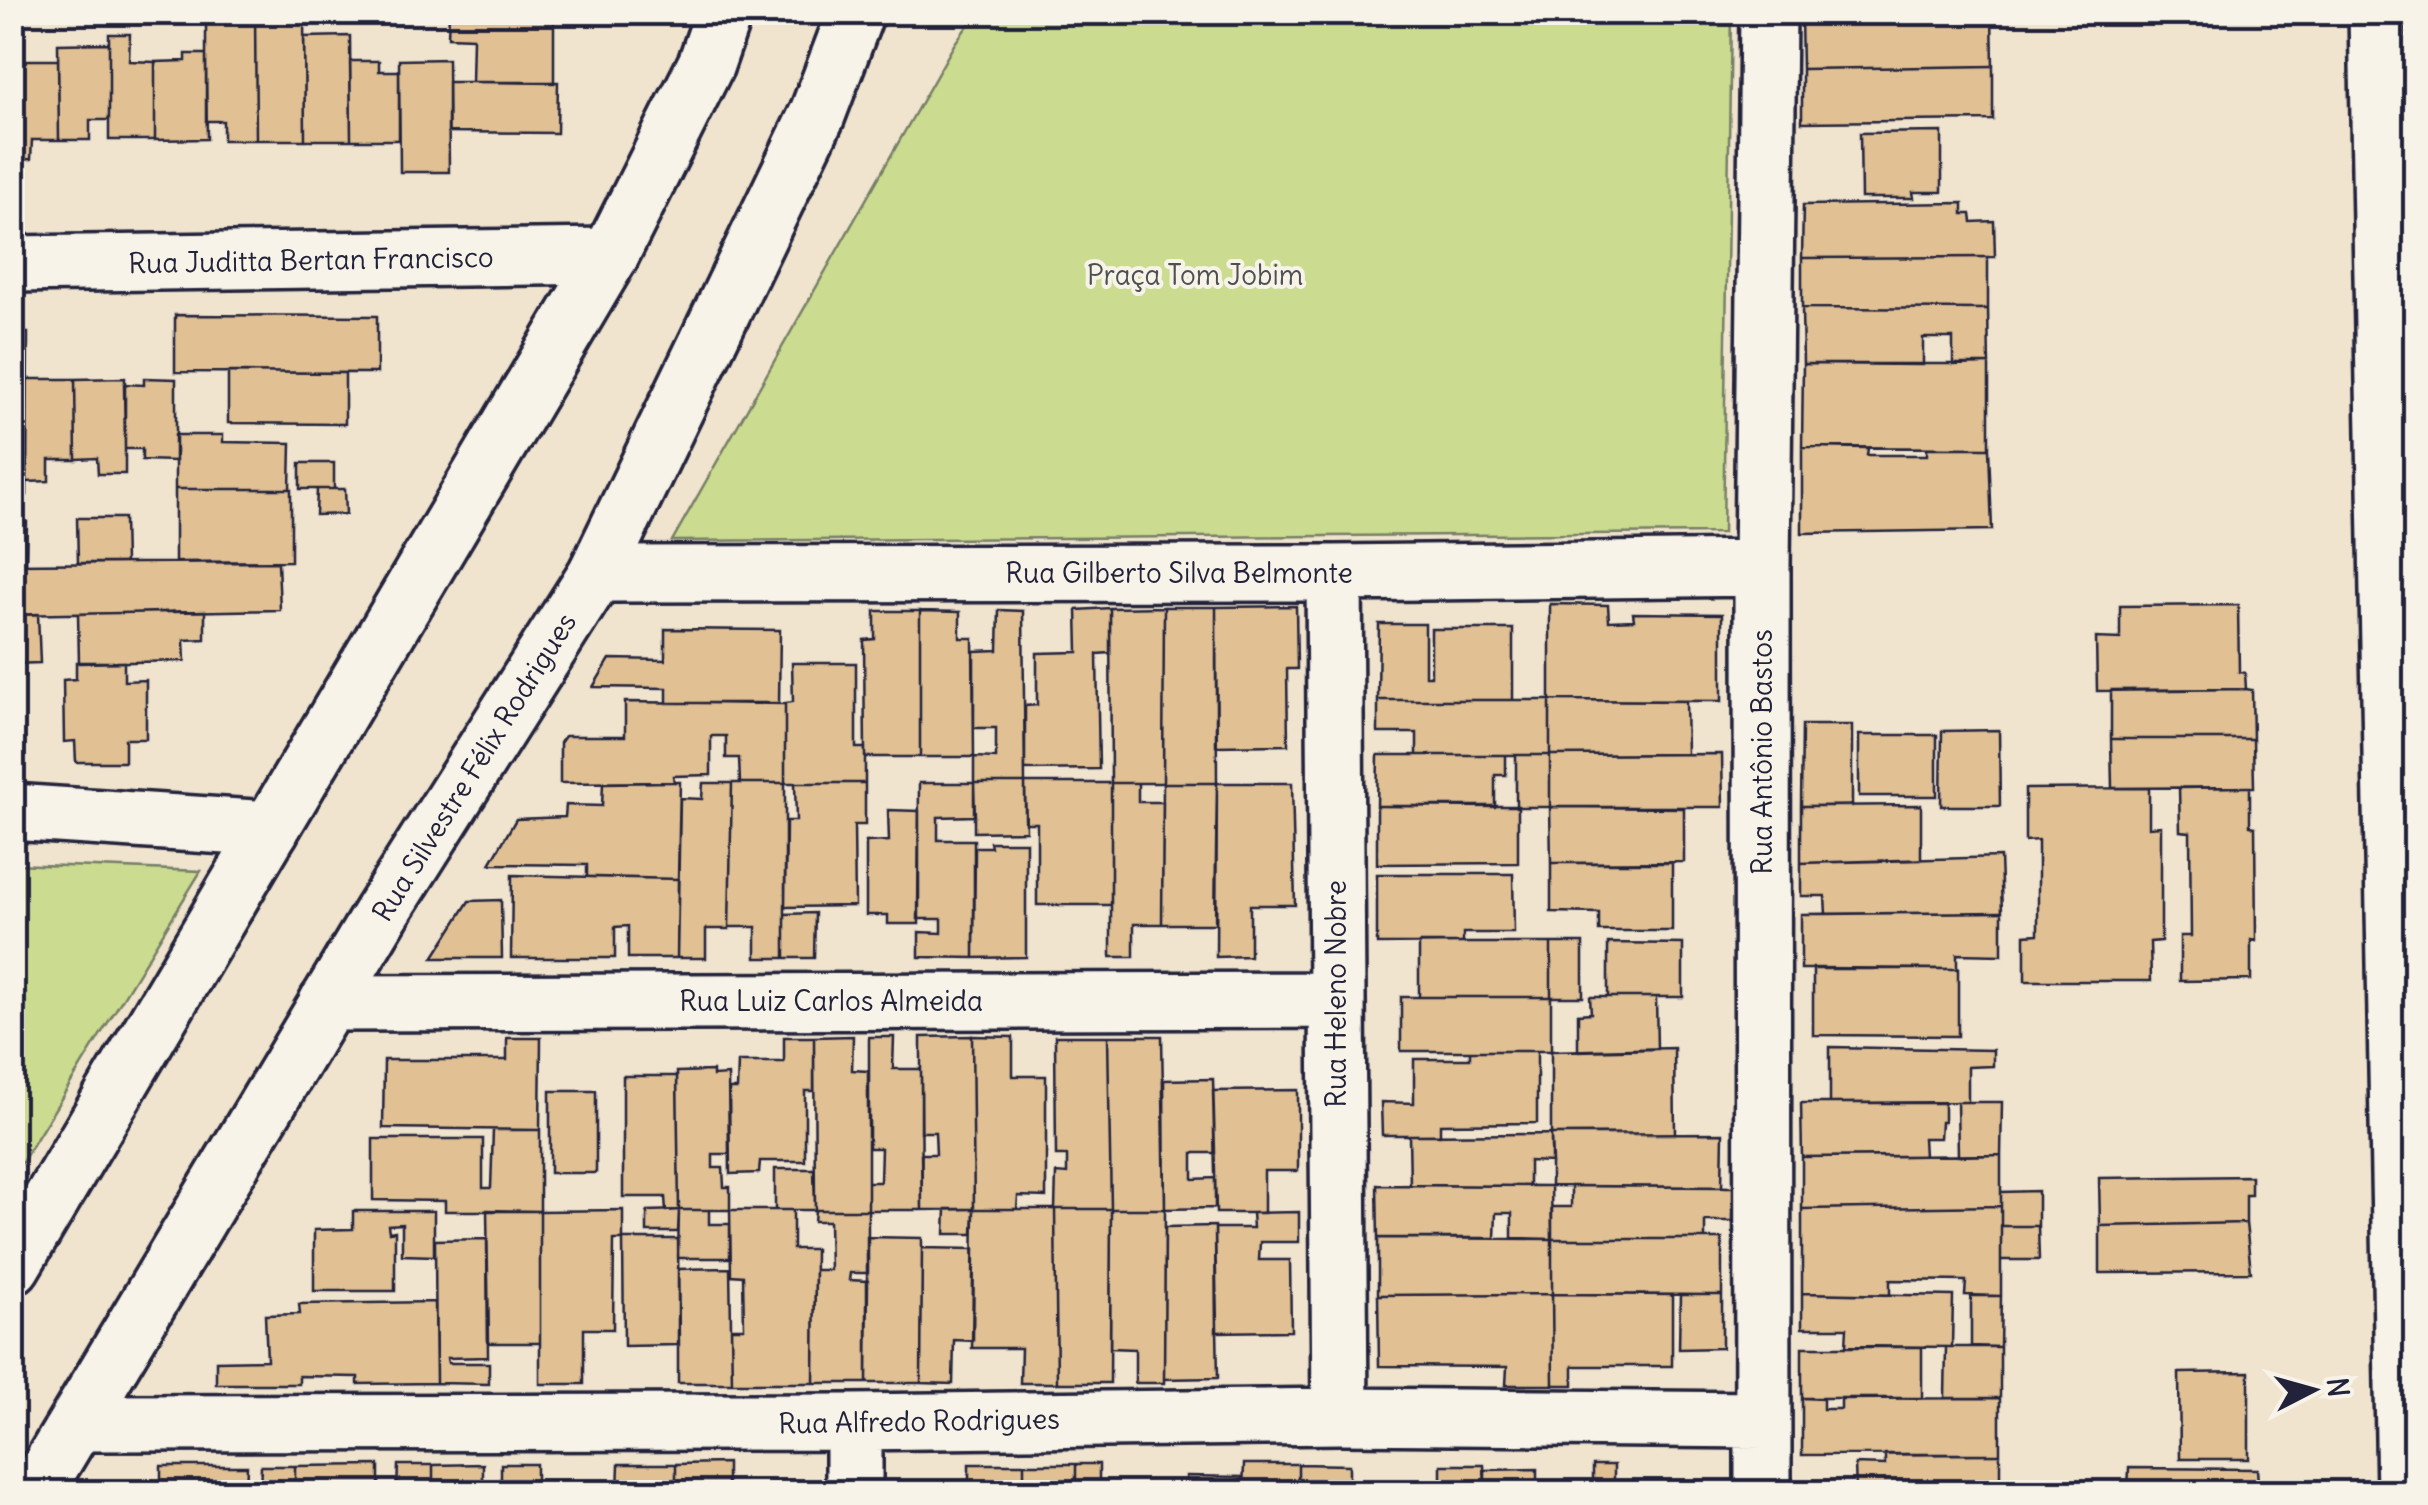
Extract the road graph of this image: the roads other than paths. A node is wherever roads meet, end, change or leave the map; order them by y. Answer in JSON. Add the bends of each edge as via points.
{"nodes":[{"id":1,"x":724,"y":12,"type":"edge"},
{"id":2,"x":856,"y":12,"type":"edge"},
{"id":3,"x":882,"y":12,"type":"edge"},
{"id":4,"x":1768,"y":12,"type":"edge"},
{"id":5,"x":2377,"y":12,"type":"edge"},
{"id":6,"x":817,"y":116,"type":"junction"},
{"id":7,"x":610,"y":256,"type":"junction"},
{"id":8,"x":12,"y":264,"type":"edge"},
{"id":9,"x":1762,"y":568,"type":"junction"},
{"id":10,"x":1334,"y":573,"type":"junction"},
{"id":11,"x":596,"y":574,"type":"junction"},
{"id":12,"x":12,"y":812,"type":"edge"},
{"id":13,"x":270,"y":829,"type":"junction"},
{"id":14,"x":1336,"y":1000,"type":"junction"},
{"id":15,"x":327,"y":1003,"type":"junction"},
{"id":16,"x":12,"y":1266,"type":"edge"},
{"id":17,"x":1340,"y":1416,"type":"junction"},
{"id":18,"x":1762,"y":1420,"type":"junction"},
{"id":19,"x":854,"y":1422,"type":"junction"},
{"id":20,"x":76,"y":1423,"type":"junction"},
{"id":21,"x":35,"y":1492,"type":"edge"},
{"id":22,"x":854,"y":1492,"type":"edge"},
{"id":23,"x":1763,"y":1492,"type":"edge"},
{"id":24,"x":2405,"y":1492,"type":"edge"}],
"edges":[{"from":1,"to":7,"type":"street","via":[[706,64]]},
{"from":2,"to":6,"type":"street","name":"Rua Silvestre Félix Rodrigues"},
{"from":3,"to":6,"type":"street"},
{"from":4,"to":9,"type":"street","name":"Rua Antônio Bastos"},
{"from":5,"to":24,"type":"street"},
{"from":6,"to":11,"type":"street","name":"Rua Silvestre Félix Rodrigues"},
{"from":7,"to":8,"type":"street","name":"Rua Juditta Bertan Francisco"},
{"from":7,"to":13,"type":"street"},
{"from":9,"to":10,"type":"street","name":"Rua Gilberto Silva Belmonte"},
{"from":9,"to":18,"type":"street","name":"Rua Antônio Bastos"},
{"from":10,"to":11,"type":"street","name":"Rua Gilberto Silva Belmonte"},
{"from":10,"to":14,"type":"street","name":"Rua Heleno Nobre"},
{"from":11,"to":15,"type":"street","name":"Rua Silvestre Félix Rodrigues"},
{"from":12,"to":13,"type":"street"},
{"from":13,"to":16,"type":"street"},
{"from":14,"to":15,"type":"street","name":"Rua Luiz Carlos Almeida"},
{"from":14,"to":17,"type":"street","name":"Rua Heleno Nobre"},
{"from":15,"to":20,"type":"street","name":"Rua Silvestre Félix Rodrigues"},
{"from":17,"to":18,"type":"street","name":"Rua Alfredo Rodrigues"},
{"from":17,"to":19,"type":"street","name":"Rua Alfredo Rodrigues"},
{"from":18,"to":23,"type":"street","name":"Rua Antônio Bastos"},
{"from":19,"to":20,"type":"street","name":"Rua Alfredo Rodrigues"},
{"from":19,"to":22,"type":"street"},
{"from":20,"to":21,"type":"street","name":"Rua Silvestre Félix Rodrigues"}]}
